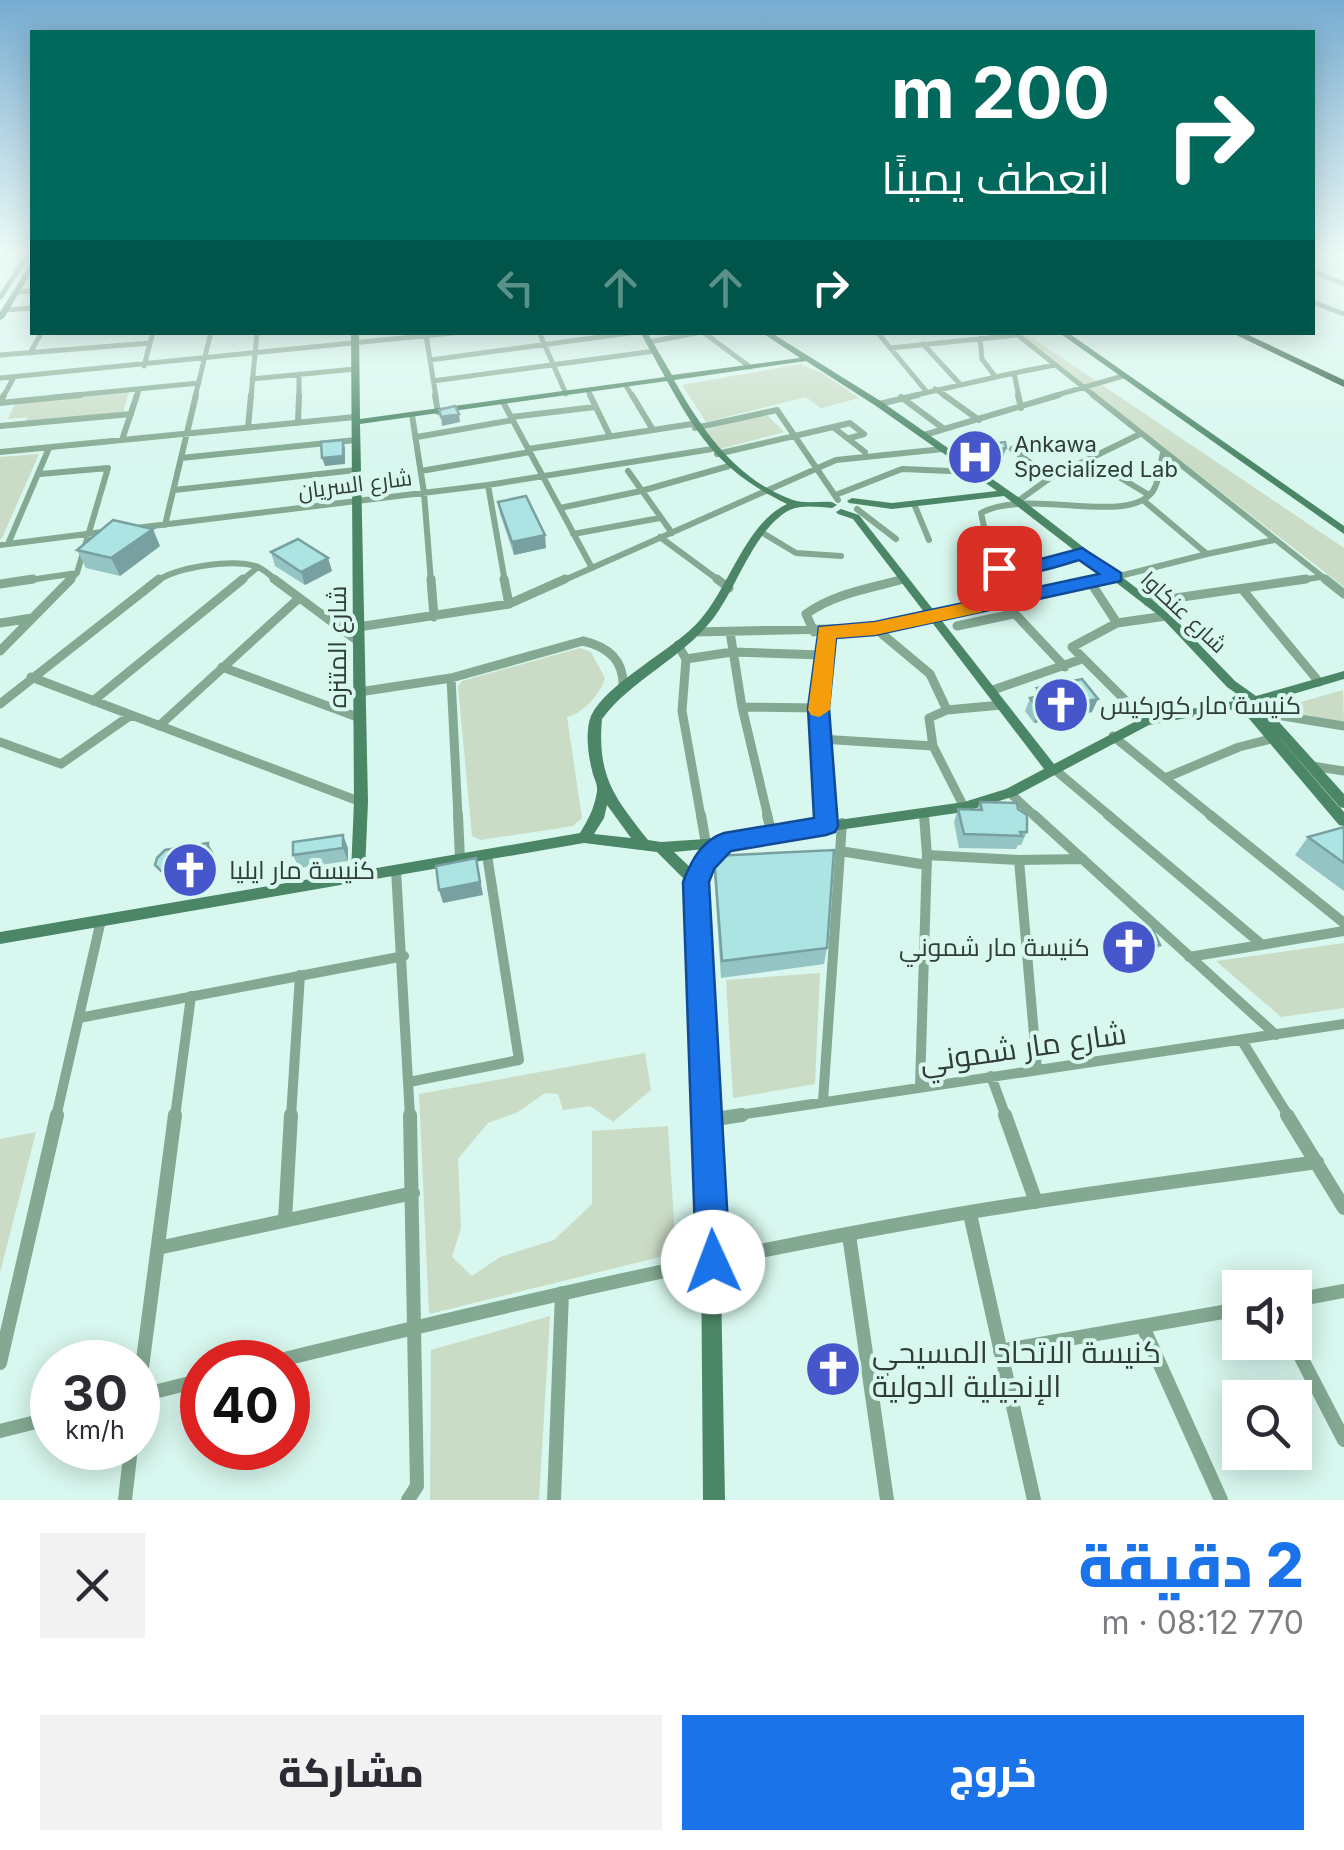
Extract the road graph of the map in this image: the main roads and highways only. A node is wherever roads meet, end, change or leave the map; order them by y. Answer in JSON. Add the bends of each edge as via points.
{"nodes":[{"id":1,"x":1253,"y":335,"type":"edge"},
{"id":2,"x":1344,"y":374,"type":"edge"},
{"id":3,"x":1344,"y":384,"type":"edge"}],
"edges":[{"from":1,"to":2,"type":"highway"},
{"from":1,"to":3,"type":"highway"}]}
